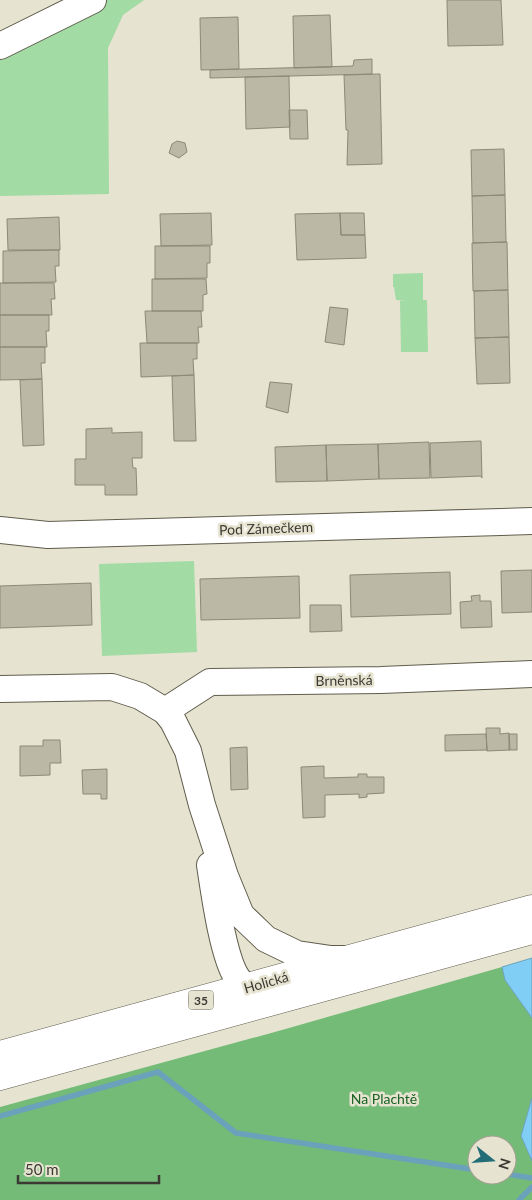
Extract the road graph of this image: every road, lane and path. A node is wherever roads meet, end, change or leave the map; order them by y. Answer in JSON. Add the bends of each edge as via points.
{"nodes":[{"id":1,"x":92,"y":0,"type":"edge"},
{"id":2,"x":0,"y":46,"type":"edge"},
{"id":3,"x":532,"y":521,"type":"edge"},
{"id":4,"x":0,"y":530,"type":"edge"},
{"id":5,"x":532,"y":674,"type":"edge"},
{"id":6,"x":0,"y":688,"type":"edge"},
{"id":7,"x":165,"y":711,"type":"junction"},
{"id":8,"x":202,"y":805,"type":"junction"},
{"id":9,"x":532,"y":909,"type":"edge"},
{"id":10,"x":532,"y":930,"type":"edge"},
{"id":11,"x":229,"y":959,"type":"junction"},
{"id":12,"x":348,"y":959,"type":"junction"},
{"id":13,"x":247,"y":987,"type":"junction"},
{"id":14,"x":207,"y":998,"type":"junction"},
{"id":15,"x":286,"y":998,"type":"junction"},
{"id":16,"x":0,"y":1055,"type":"edge"},
{"id":17,"x":0,"y":1076,"type":"edge"}],
"edges":[{"from":1,"to":2,"type":"street"},
{"from":3,"to":4,"type":"street","name":"Pod Zámečkem","via":[[48,535]]},
{"from":5,"to":7,"type":"street","name":"Brněnská","via":[[210,682]]},
{"from":6,"to":7,"type":"street","via":[[112,687],[140,696]]},
{"from":7,"to":8,"type":"street","via":[[188,752]]},
{"from":8,"to":11,"type":"street","via":[[216,902]]},
{"from":8,"to":12,"type":"street","via":[[241,915],[266,939],[297,954]]},
{"from":9,"to":12,"type":"main road","name":"Holická","number":"35"},
{"from":10,"to":15,"type":"main road","name":"Holická","number":"35"},
{"from":11,"to":13,"type":"street","via":[[236,976]]},
{"from":11,"to":14,"type":"street","via":[[225,983]]},
{"from":12,"to":13,"type":"main road","name":"Holická","number":"35"},
{"from":13,"to":14,"type":"main road","name":"Holická","number":"35"},
{"from":13,"to":15,"type":"street","via":[[267,996]]},
{"from":14,"to":16,"type":"main road","name":"Holická","number":"35"},
{"from":15,"to":17,"type":"main road","name":"Holická","number":"35"}]}
